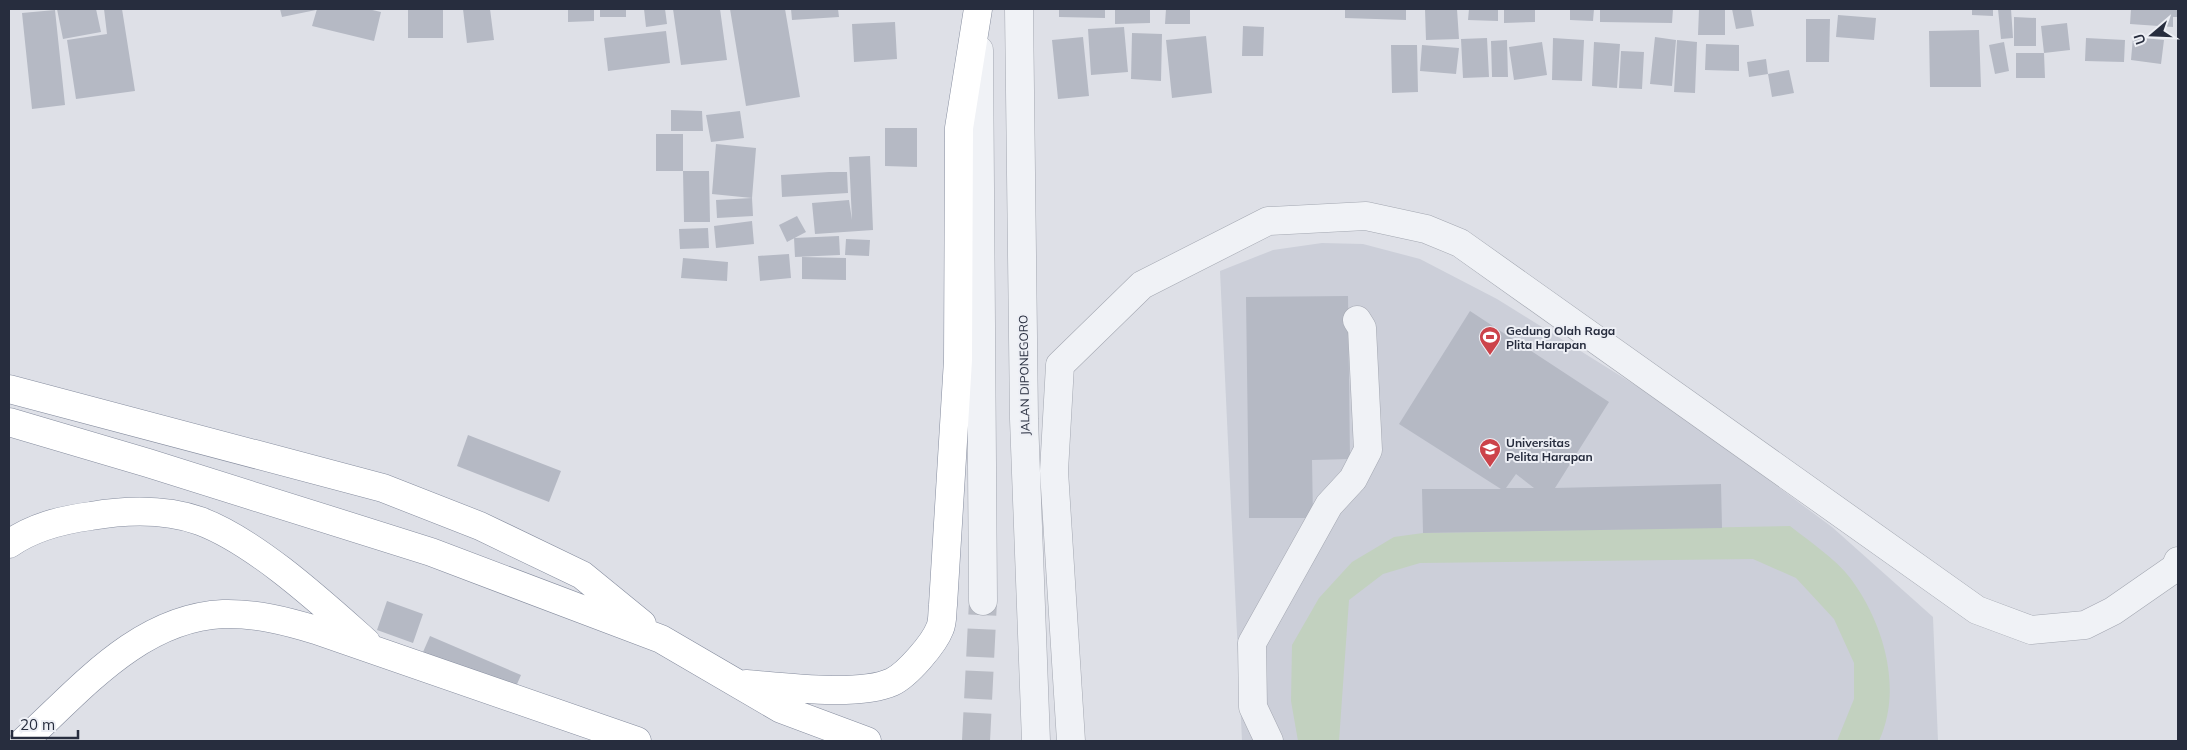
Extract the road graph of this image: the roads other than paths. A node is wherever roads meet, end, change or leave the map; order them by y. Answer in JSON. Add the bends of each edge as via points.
{"nodes":[{"id":1,"x":978,"y":9,"type":"edge"},
{"id":2,"x":1019,"y":9,"type":"edge"},
{"id":3,"x":1356,"y":320,"type":"dead end"},
{"id":4,"x":9,"y":389,"type":"edge"},
{"id":5,"x":9,"y":422,"type":"edge"},
{"id":6,"x":9,"y":544,"type":"edge"},
{"id":7,"x":2178,"y":561,"type":"edge"},
{"id":8,"x":983,"y":601,"type":"tunnel mouth"},
{"id":9,"x":661,"y":639,"type":"junction"},
{"id":10,"x":377,"y":651,"type":"junction"},
{"id":11,"x":739,"y":684,"type":"junction"},
{"id":12,"x":24,"y":741,"type":"edge"},
{"id":13,"x":637,"y":741,"type":"edge"},
{"id":14,"x":867,"y":741,"type":"edge"},
{"id":15,"x":1036,"y":741,"type":"edge"},
{"id":16,"x":1071,"y":741,"type":"edge"},
{"id":17,"x":1269,"y":741,"type":"edge"}],
"edges":[{"from":1,"to":8,"type":"street"},
{"from":1,"to":11,"type":"highway","via":[[959,128],[958,360],[940,628],[926,651],[909,669],[888,683],[848,688]]},
{"from":2,"to":15,"type":"street","name":"JALAN DIPONEGORO","via":[[1024,419]]},
{"from":3,"to":17,"type":"street","via":[[1362,328],[1368,450],[1353,479],[1329,505],[1252,643],[1253,707]]},
{"from":4,"to":9,"type":"highway","via":[[383,488],[480,526],[582,575]]},
{"from":5,"to":9,"type":"highway","via":[[431,552]]},
{"from":6,"to":10,"type":"highway","via":[[24,534],[63,520],[119,511],[157,513],[199,521],[229,535],[284,573]]},
{"from":7,"to":16,"type":"street","via":[[2175,568],[2085,625],[2031,630],[1978,610],[1460,244],[1426,229],[1366,216],[1268,221],[1142,285],[1060,365],[1054,471]]},
{"from":9,"to":11,"type":"highway"},
{"from":10,"to":12,"type":"highway","via":[[276,618],[221,614],[179,623],[145,636],[110,662]]},
{"from":10,"to":13,"type":"highway"},
{"from":11,"to":14,"type":"highway","via":[[782,709]]}]}
